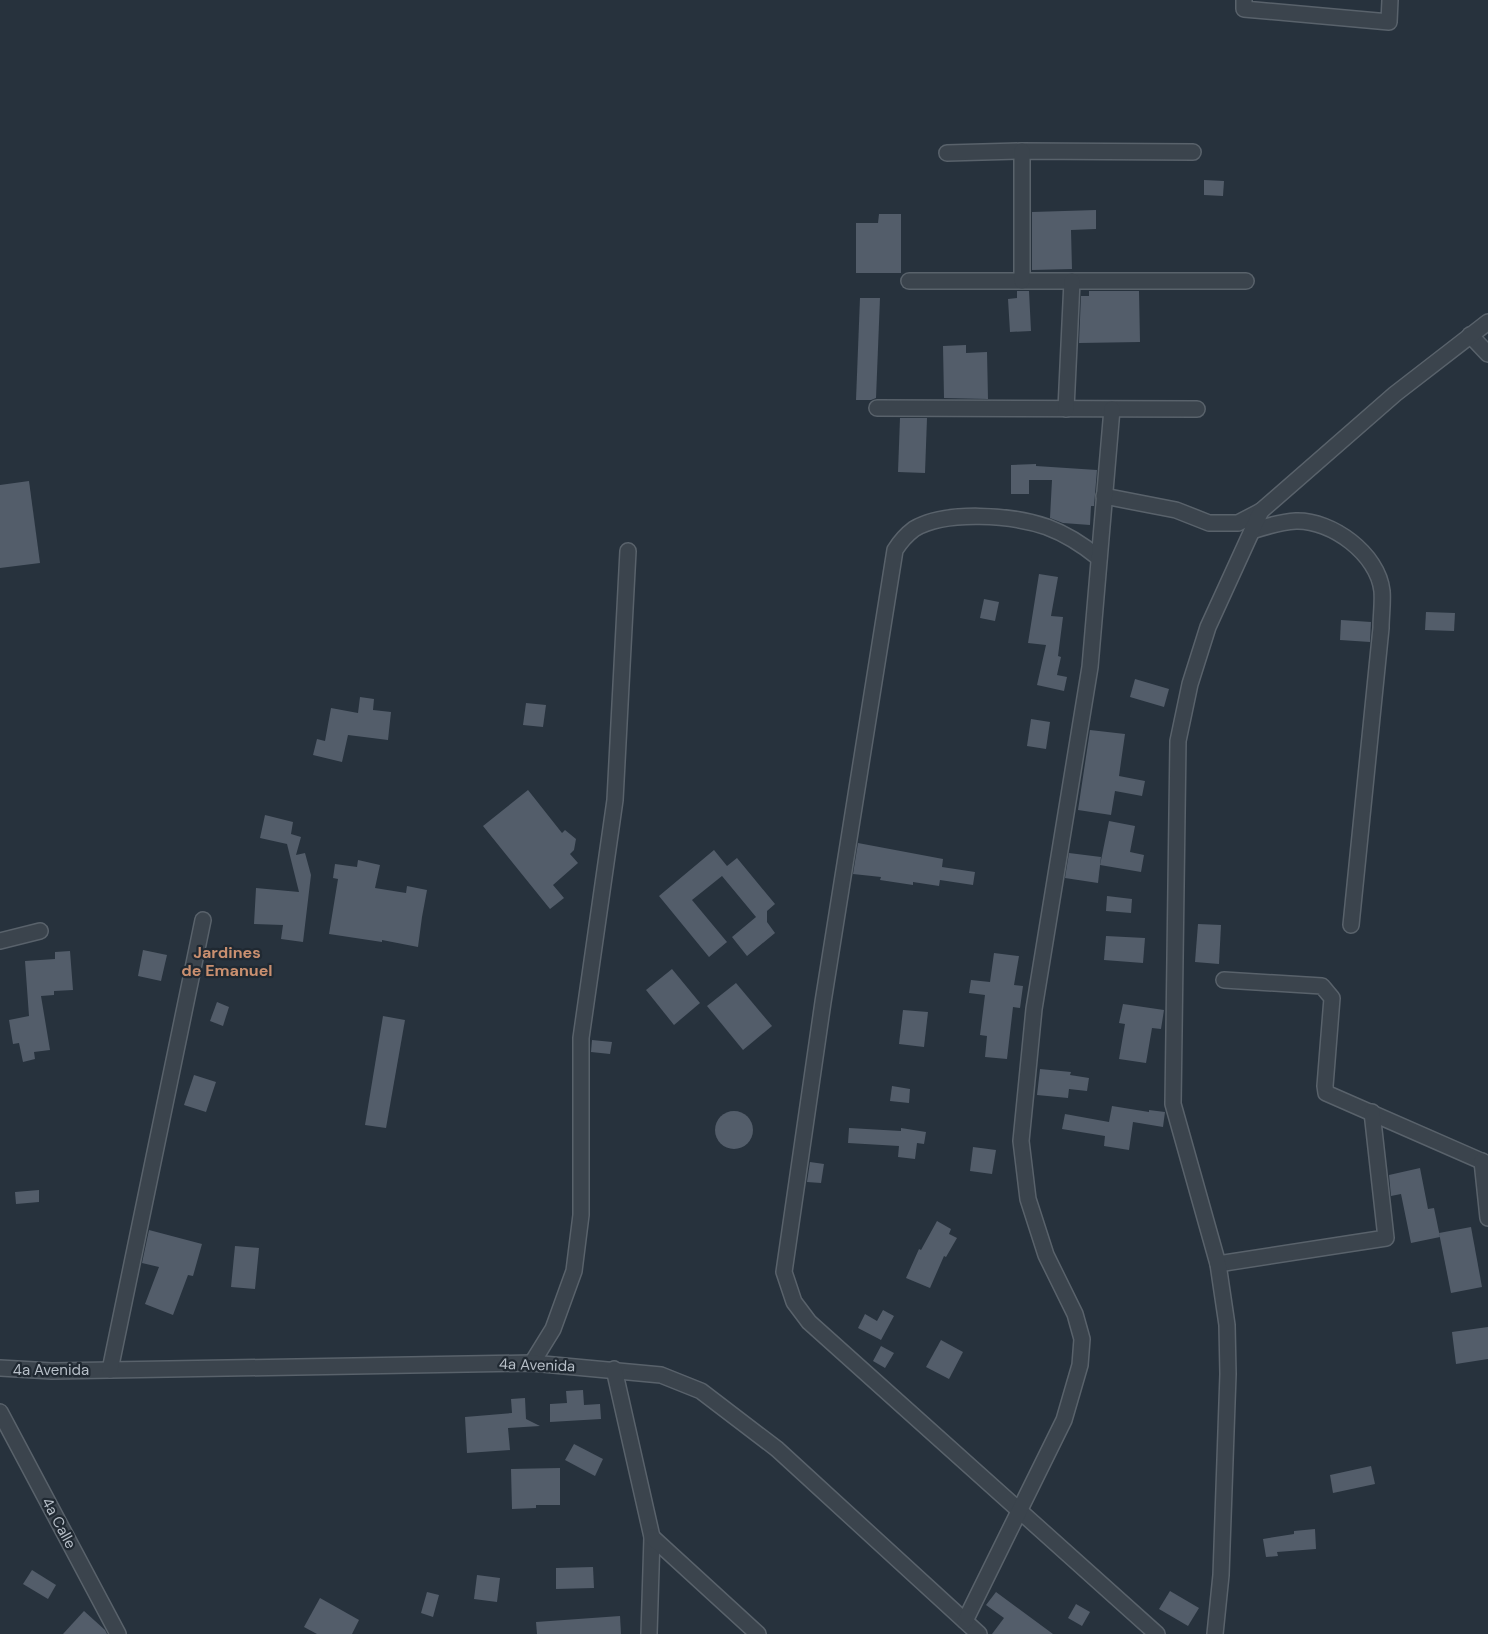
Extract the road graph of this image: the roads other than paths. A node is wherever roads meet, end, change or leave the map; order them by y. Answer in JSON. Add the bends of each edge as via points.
{"nodes":[{"id":1,"x":1244,"y":0,"type":"edge"},
{"id":2,"x":1390,"y":0,"type":"edge"},
{"id":3,"x":1022,"y":151,"type":"junction"},
{"id":4,"x":1193,"y":152,"type":"dead end"},
{"id":5,"x":947,"y":153,"type":"dead end"},
{"id":6,"x":909,"y":281,"type":"dead end"},
{"id":7,"x":1022,"y":281,"type":"junction"},
{"id":8,"x":1072,"y":281,"type":"junction"},
{"id":9,"x":1246,"y":281,"type":"dead end"},
{"id":10,"x":1488,"y":322,"type":"edge"},
{"id":11,"x":1470,"y":335,"type":"junction"},
{"id":12,"x":1488,"y":354,"type":"edge"},
{"id":13,"x":877,"y":408,"type":"dead end"},
{"id":14,"x":1066,"y":409,"type":"junction"},
{"id":15,"x":1112,"y":409,"type":"junction"},
{"id":16,"x":1197,"y":409,"type":"dead end"},
{"id":17,"x":1104,"y":496,"type":"junction"},
{"id":18,"x":1261,"y":511,"type":"junction"},
{"id":19,"x":1252,"y":531,"type":"junction"},
{"id":20,"x":628,"y":551,"type":"dead end"},
{"id":21,"x":1099,"y":558,"type":"junction"},
{"id":22,"x":203,"y":921,"type":"dead end"},
{"id":23,"x":1351,"y":925,"type":"dead end"},
{"id":24,"x":40,"y":931,"type":"dead end"},
{"id":25,"x":0,"y":941,"type":"edge"},
{"id":26,"x":1224,"y":980,"type":"dead end"},
{"id":27,"x":1372,"y":1112,"type":"junction"},
{"id":28,"x":1485,"y":1162,"type":"edge"},
{"id":29,"x":1488,"y":1218,"type":"edge"},
{"id":30,"x":1218,"y":1264,"type":"junction"},
{"id":31,"x":532,"y":1363,"type":"junction"},
{"id":32,"x":0,"y":1368,"type":"edge"},
{"id":33,"x":614,"y":1369,"type":"junction"},
{"id":34,"x":110,"y":1370,"type":"junction"},
{"id":35,"x":0,"y":1412,"type":"edge"},
{"id":36,"x":1019,"y":1510,"type":"junction"},
{"id":37,"x":652,"y":1537,"type":"junction"},
{"id":38,"x":965,"y":1621,"type":"junction"},
{"id":39,"x":118,"y":1634,"type":"edge"},
{"id":40,"x":649,"y":1634,"type":"edge"},
{"id":41,"x":759,"y":1634,"type":"edge"},
{"id":42,"x":979,"y":1634,"type":"edge"},
{"id":43,"x":1157,"y":1634,"type":"edge"},
{"id":44,"x":1215,"y":1634,"type":"edge"}],
"edges":[{"from":1,"to":2,"type":"street","via":[[1244,9],[1389,22]]},
{"from":3,"to":4,"type":"street"},
{"from":3,"to":5,"type":"street"},
{"from":3,"to":7,"type":"street"},
{"from":6,"to":7,"type":"street"},
{"from":7,"to":8,"type":"street"},
{"from":8,"to":9,"type":"street"},
{"from":8,"to":14,"type":"street"},
{"from":10,"to":11,"type":"street"},
{"from":11,"to":12,"type":"street"},
{"from":11,"to":18,"type":"street","via":[[1395,394]]},
{"from":13,"to":14,"type":"street"},
{"from":14,"to":15,"type":"street"},
{"from":15,"to":16,"type":"street"},
{"from":15,"to":17,"type":"street"},
{"from":17,"to":18,"type":"street","via":[[1176,510],[1209,523],[1238,523]]},
{"from":17,"to":21,"type":"street"},
{"from":18,"to":19,"type":"street"},
{"from":19,"to":23,"type":"street","via":[[1275,523],[1299,521],[1329,527],[1370,559],[1382,590]]},
{"from":19,"to":30,"type":"street","via":[[1208,627],[1178,741],[1173,1104]]},
{"from":20,"to":31,"type":"street","via":[[615,800],[581,1038],[581,1215],[574,1271],[553,1329]]},
{"from":21,"to":36,"type":"street","via":[[1090,667],[1034,1009],[1022,1141],[1028,1199],[1046,1255],[1075,1314],[1082,1339],[1080,1365],[1064,1420]]},
{"from":21,"to":36,"type":"street","via":[[1075,540],[1047,527],[987,516],[921,526],[907,534],[895,550],[784,1272],[794,1302],[809,1322]]},
{"from":22,"to":34,"type":"street"},
{"from":24,"to":25,"type":"street"},
{"from":26,"to":27,"type":"street","via":[[1322,986],[1332,998],[1326,1093]]},
{"from":27,"to":28,"type":"street"},
{"from":27,"to":30,"type":"street","via":[[1386,1238]]},
{"from":28,"to":29,"type":"street"},
{"from":30,"to":44,"type":"street","via":[[1227,1324],[1228,1374],[1221,1575]]},
{"from":31,"to":33,"type":"street","name":"4a Avenida"},
{"from":31,"to":34,"type":"street","name":"4a Avenida"},
{"from":32,"to":34,"type":"street","name":"4a Avenida"},
{"from":33,"to":37,"type":"street"},
{"from":33,"to":38,"type":"street","name":"4a Avenida","via":[[661,1375],[701,1391],[777,1449]]},
{"from":35,"to":39,"type":"street","name":"4a Calle"},
{"from":36,"to":38,"type":"street"},
{"from":36,"to":43,"type":"street"},
{"from":37,"to":40,"type":"street"},
{"from":37,"to":41,"type":"street"},
{"from":38,"to":42,"type":"street","name":"4a Avenida"}]}
